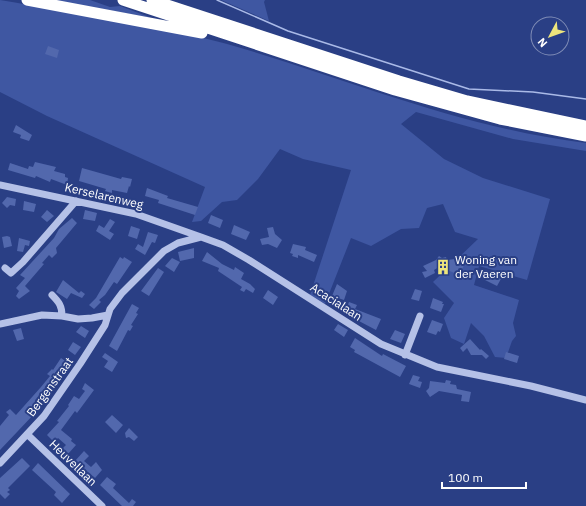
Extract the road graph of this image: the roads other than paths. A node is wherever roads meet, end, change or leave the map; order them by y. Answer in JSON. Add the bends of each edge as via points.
{"nodes":[{"id":1,"x":27,"y":0,"type":"edge"},
{"id":2,"x":123,"y":0,"type":"edge"},
{"id":3,"x":152,"y":0,"type":"edge"},
{"id":4,"x":177,"y":0,"type":"edge"},
{"id":5,"x":241,"y":30,"type":"junction"},
{"id":6,"x":231,"y":36,"type":"junction"},
{"id":7,"x":586,"y":126,"type":"edge"},
{"id":8,"x":586,"y":136,"type":"edge"},
{"id":9,"x":0,"y":185,"type":"edge"},
{"id":10,"x":76,"y":201,"type":"junction"},
{"id":11,"x":201,"y":237,"type":"junction"},
{"id":12,"x":5,"y":268,"type":"dead end"},
{"id":13,"x":52,"y":295,"type":"dead end"},
{"id":14,"x":62,"y":316,"type":"junction"},
{"id":15,"x":107,"y":316,"type":"junction"},
{"id":16,"x":420,"y":316,"type":"dead end"},
{"id":17,"x":0,"y":324,"type":"edge"},
{"id":18,"x":405,"y":355,"type":"junction"},
{"id":19,"x":586,"y":400,"type":"edge"},
{"id":20,"x":28,"y":435,"type":"junction"},
{"id":21,"x":2,"y":458,"type":"edge"},
{"id":22,"x":102,"y":506,"type":"edge"}],
"edges":[{"from":1,"to":6,"type":"highway","via":[[216,36]]},
{"from":2,"to":6,"type":"highway"},
{"from":3,"to":5,"type":"highway"},
{"from":4,"to":5,"type":"highway","via":[[232,22]]},
{"from":5,"to":7,"type":"highway","via":[[467,101]]},
{"from":6,"to":8,"type":"highway","via":[[395,90],[465,110]]},
{"from":9,"to":10,"type":"street","name":"Kerselarenweg"},
{"from":10,"to":11,"type":"street","name":"Kerselarenweg","via":[[136,214]]},
{"from":10,"to":12,"type":"street","via":[[23,262],[11,273]]},
{"from":11,"to":15,"type":"street","via":[[178,243],[164,251],[122,293]]},
{"from":11,"to":18,"type":"street","name":"Acacialaan","via":[[223,245],[250,260],[381,344]]},
{"from":13,"to":14,"type":"street","via":[[62,309]]},
{"from":14,"to":15,"type":"street","via":[[78,319]]},
{"from":14,"to":17,"type":"street","via":[[42,315]]},
{"from":15,"to":20,"type":"street","name":"Bergenstraat","via":[[105,325],[80,364]]},
{"from":16,"to":18,"type":"street"},
{"from":18,"to":19,"type":"street","name":"Acacialaan","via":[[437,368],[531,386]]},
{"from":20,"to":21,"type":"street","name":"Bergenstraat"},
{"from":20,"to":22,"type":"street","name":"Heuvellaan"}]}
